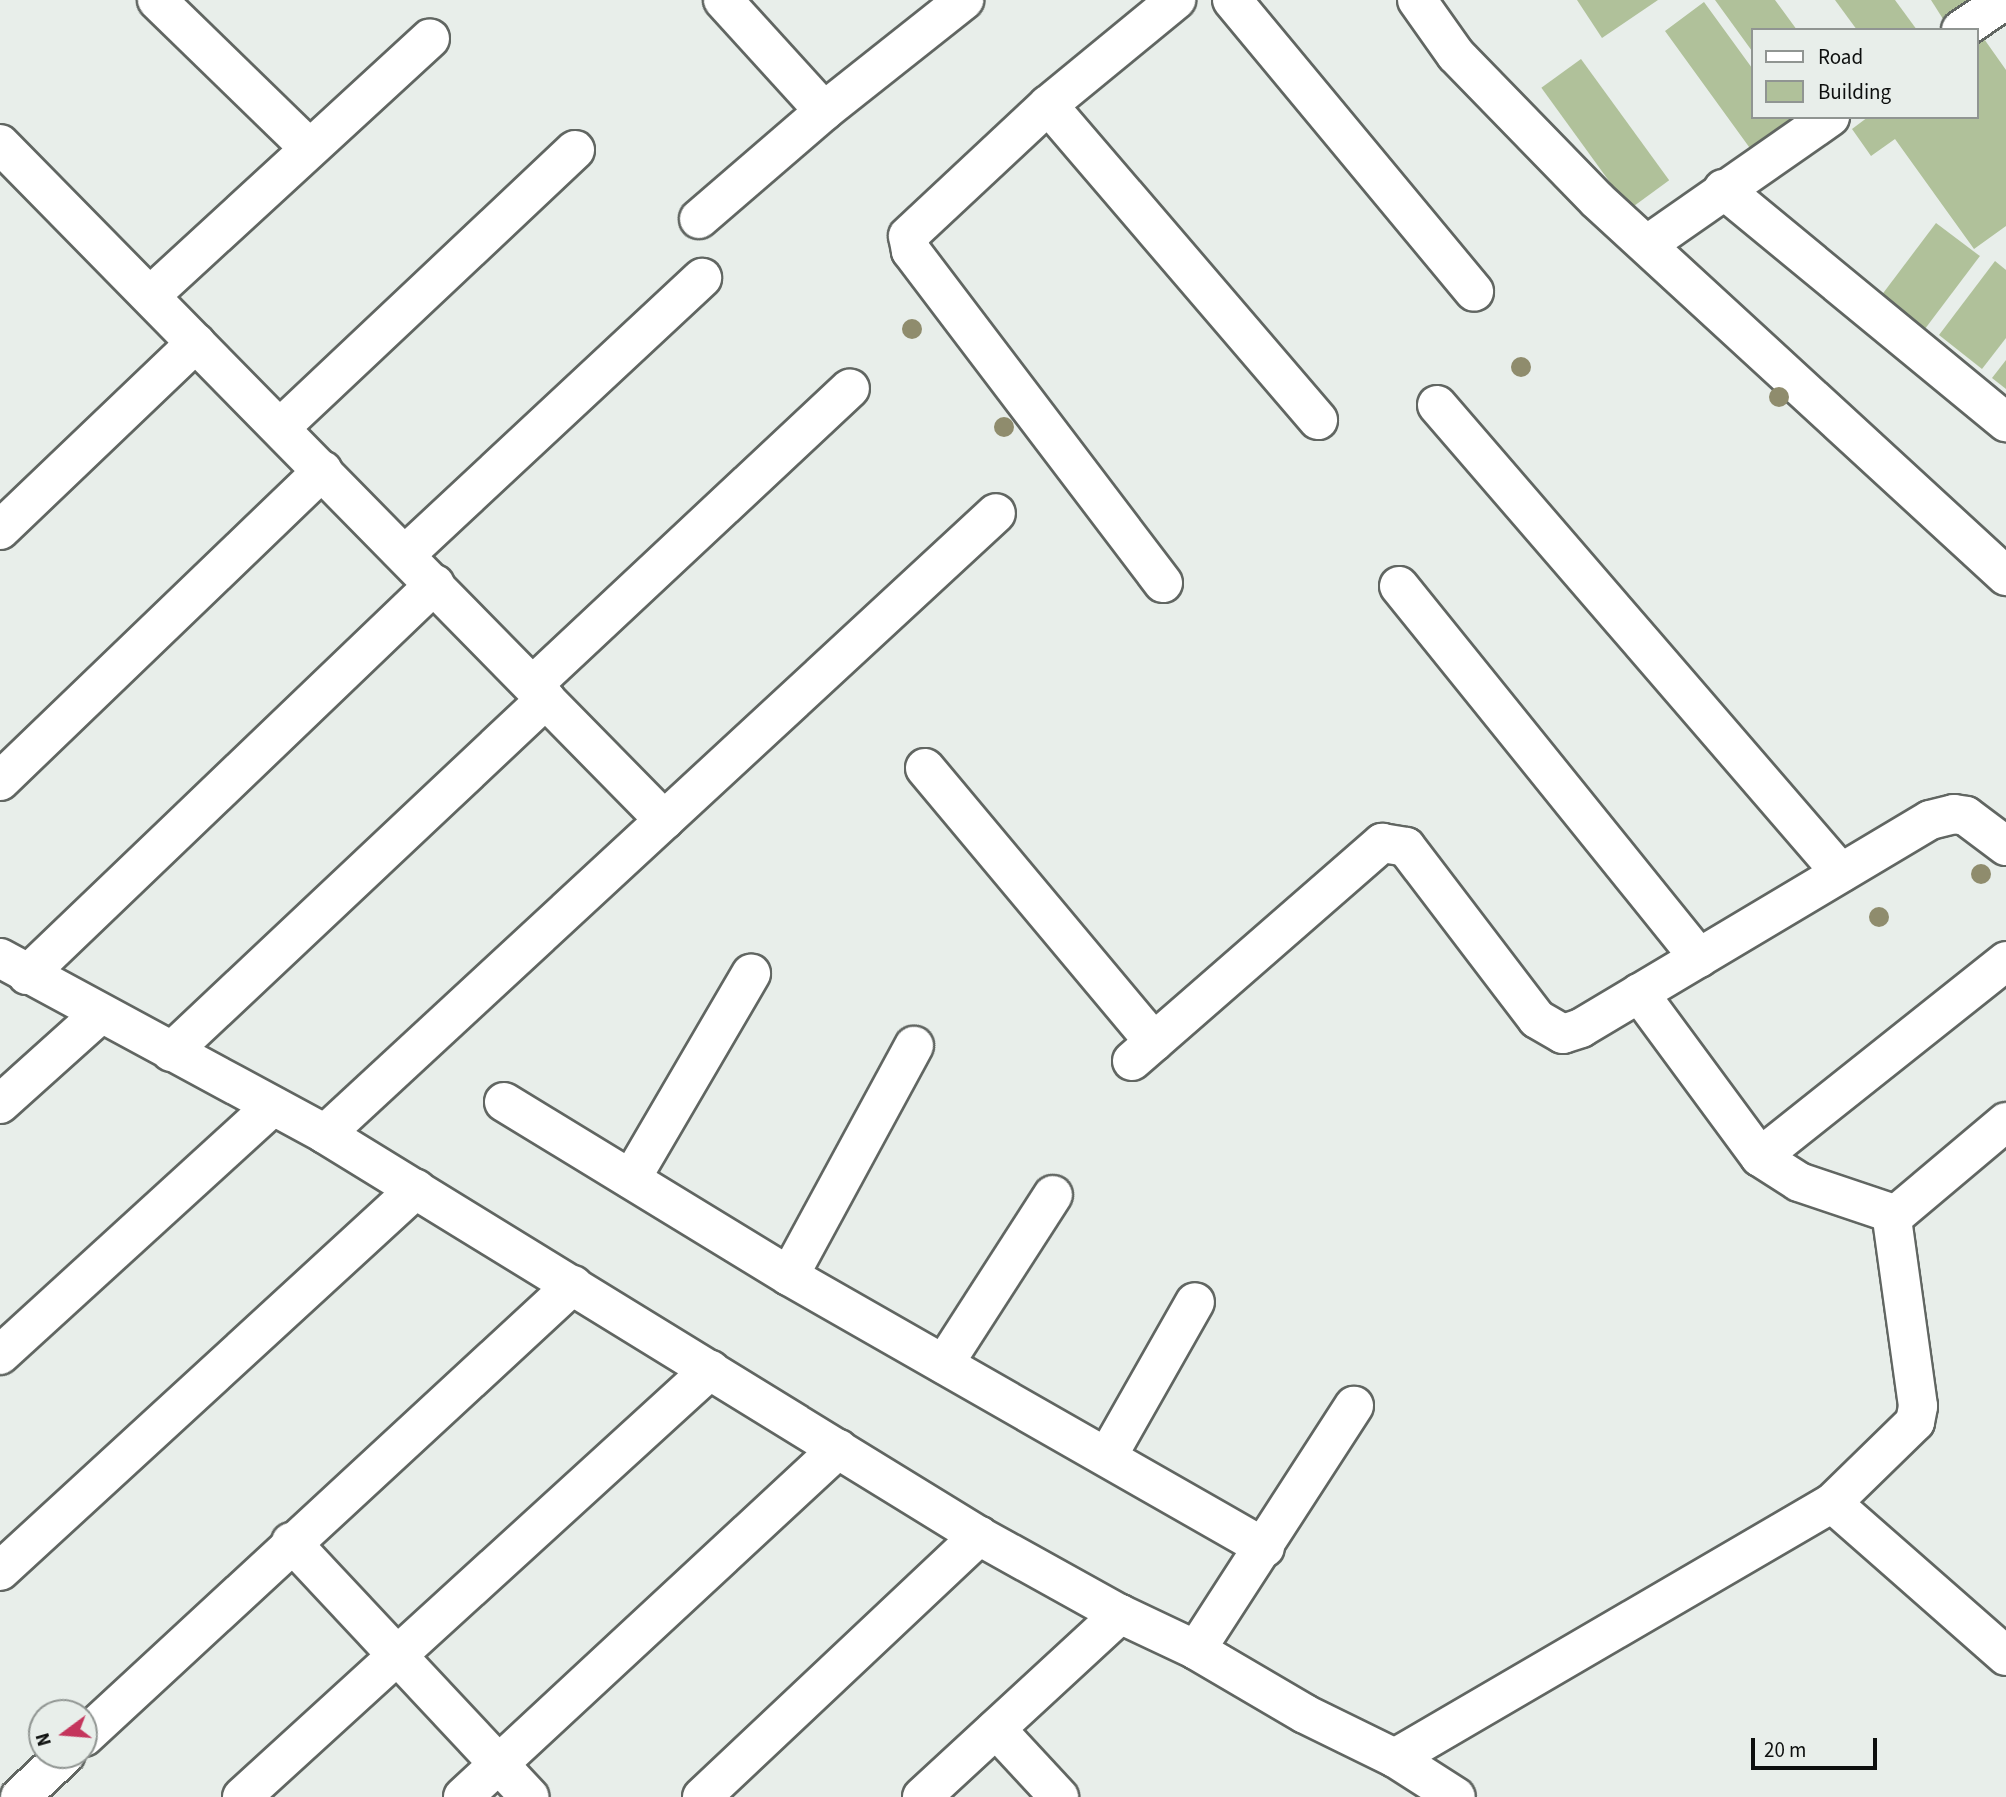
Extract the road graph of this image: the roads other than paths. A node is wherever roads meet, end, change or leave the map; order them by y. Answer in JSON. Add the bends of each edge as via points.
{"nodes":[{"id":1,"x":158,"y":0,"type":"edge"},
{"id":2,"x":723,"y":0,"type":"edge"},
{"id":3,"x":964,"y":0,"type":"edge"},
{"id":4,"x":1175,"y":0,"type":"edge"},
{"id":5,"x":1232,"y":0,"type":"edge"},
{"id":6,"x":1417,"y":0,"type":"edge"},
{"id":7,"x":2005,"y":0,"type":"edge"},
{"id":8,"x":1964,"y":28,"type":"edge"},
{"id":9,"x":429,"y":38,"type":"dead end"},
{"id":10,"x":1048,"y":105,"type":"junction"},
{"id":11,"x":824,"y":111,"type":"junction"},
{"id":12,"x":1827,"y":119,"type":"edge"},
{"id":13,"x":0,"y":144,"type":"edge"},
{"id":14,"x":309,"y":148,"type":"junction"},
{"id":15,"x":575,"y":150,"type":"dead end"},
{"id":16,"x":1723,"y":189,"type":"junction"},
{"id":17,"x":699,"y":219,"type":"dead end"},
{"id":18,"x":1648,"y":244,"type":"junction"},
{"id":19,"x":702,"y":278,"type":"dead end"},
{"id":20,"x":1474,"y":292,"type":"dead end"},
{"id":21,"x":151,"y":295,"type":"junction"},
{"id":22,"x":197,"y":343,"type":"junction"},
{"id":23,"x":850,"y":388,"type":"dead end"},
{"id":24,"x":1437,"y":405,"type":"dead end"},
{"id":25,"x":1318,"y":419,"type":"dead end"},
{"id":26,"x":2006,"y":422,"type":"edge"},
{"id":27,"x":281,"y":428,"type":"junction"},
{"id":28,"x":323,"y":470,"type":"junction"},
{"id":29,"x":996,"y":513,"type":"dead end"},
{"id":30,"x":0,"y":530,"type":"edge"},
{"id":31,"x":406,"y":554,"type":"junction"},
{"id":32,"x":2006,"y":576,"type":"edge"},
{"id":33,"x":1163,"y":583,"type":"dead end"},
{"id":34,"x":435,"y":584,"type":"junction"},
{"id":35,"x":1399,"y":586,"type":"dead end"},
{"id":36,"x":540,"y":692,"type":"junction"},
{"id":37,"x":925,"y":768,"type":"dead end"},
{"id":38,"x":0,"y":781,"type":"edge"},
{"id":39,"x":664,"y":820,"type":"junction"},
{"id":40,"x":2006,"y":846,"type":"edge"},
{"id":41,"x":1841,"y":873,"type":"junction"},
{"id":42,"x":1699,"y":958,"type":"junction"},
{"id":43,"x":2006,"y":961,"type":"edge"},
{"id":44,"x":13,"y":967,"type":"edge"},
{"id":45,"x":751,"y":974,"type":"dead end"},
{"id":46,"x":1639,"y":993,"type":"junction"},
{"id":47,"x":99,"y":1014,"type":"junction"},
{"id":48,"x":914,"y":1046,"type":"dead end"},
{"id":49,"x":171,"y":1052,"type":"junction"},
{"id":50,"x":504,"y":1102,"type":"dead end"},
{"id":51,"x":0,"y":1104,"type":"edge"},
{"id":52,"x":272,"y":1106,"type":"junction"},
{"id":53,"x":2006,"y":1122,"type":"edge"},
{"id":54,"x":325,"y":1134,"type":"junction"},
{"id":55,"x":1760,"y":1157,"type":"junction"},
{"id":56,"x":631,"y":1179,"type":"junction"},
{"id":57,"x":416,"y":1189,"type":"junction"},
{"id":58,"x":1053,"y":1195,"type":"dead end"},
{"id":59,"x":1894,"y":1214,"type":"junction"},
{"id":60,"x":789,"y":1276,"type":"junction"},
{"id":61,"x":573,"y":1285,"type":"junction"},
{"id":62,"x":1195,"y":1303,"type":"dead end"},
{"id":63,"x":0,"y":1355,"type":"edge"},
{"id":64,"x":944,"y":1364,"type":"junction"},
{"id":65,"x":710,"y":1370,"type":"junction"},
{"id":66,"x":1354,"y":1406,"type":"dead end"},
{"id":67,"x":838,"y":1449,"type":"junction"},
{"id":68,"x":1107,"y":1457,"type":"junction"},
{"id":69,"x":1832,"y":1503,"type":"junction"},
{"id":70,"x":979,"y":1536,"type":"junction"},
{"id":71,"x":291,"y":1542,"type":"junction"},
{"id":72,"x":1265,"y":1548,"type":"junction"},
{"id":73,"x":0,"y":1571,"type":"edge"},
{"id":74,"x":1120,"y":1614,"type":"junction"},
{"id":75,"x":1196,"y":1650,"type":"junction"},
{"id":76,"x":400,"y":1653,"type":"junction"},
{"id":77,"x":2006,"y":1656,"type":"edge"},
{"id":78,"x":98,"y":1724,"type":"edge"},
{"id":79,"x":996,"y":1729,"type":"junction"},
{"id":80,"x":1395,"y":1758,"type":"junction"},
{"id":81,"x":499,"y":1763,"type":"junction"},
{"id":82,"x":50,"y":1769,"type":"edge"},
{"id":83,"x":20,"y":1797,"type":"edge"},
{"id":84,"x":242,"y":1797,"type":"edge"},
{"id":85,"x":463,"y":1797,"type":"edge"},
{"id":86,"x":530,"y":1797,"type":"edge"},
{"id":87,"x":702,"y":1797,"type":"edge"},
{"id":88,"x":922,"y":1797,"type":"edge"},
{"id":89,"x":1059,"y":1797,"type":"edge"},
{"id":90,"x":1456,"y":1797,"type":"edge"}],
"edges":[{"from":1,"to":14,"type":"street"},
{"from":2,"to":11,"type":"street"},
{"from":3,"to":11,"type":"street"},
{"from":4,"to":10,"type":"street"},
{"from":5,"to":20,"type":"street"},
{"from":6,"to":18,"type":"street","via":[[1456,55],[1598,200]]},
{"from":7,"to":8,"type":"street"},
{"from":9,"to":14,"type":"street"},
{"from":10,"to":25,"type":"street"},
{"from":10,"to":33,"type":"street","via":[[908,236],[909,244]]},
{"from":11,"to":17,"type":"street"},
{"from":12,"to":16,"type":"street"},
{"from":13,"to":21,"type":"street"},
{"from":14,"to":21,"type":"street"},
{"from":15,"to":27,"type":"street"},
{"from":16,"to":18,"type":"street"},
{"from":16,"to":26,"type":"street"},
{"from":18,"to":32,"type":"street"},
{"from":19,"to":31,"type":"street"},
{"from":21,"to":22,"type":"street"},
{"from":22,"to":27,"type":"street"},
{"from":22,"to":30,"type":"street"},
{"from":23,"to":36,"type":"street"},
{"from":24,"to":41,"type":"street"},
{"from":27,"to":28,"type":"street"},
{"from":28,"to":31,"type":"street"},
{"from":28,"to":38,"type":"street"},
{"from":29,"to":39,"type":"street"},
{"from":31,"to":34,"type":"street"},
{"from":34,"to":36,"type":"street"},
{"from":34,"to":44,"type":"street"},
{"from":35,"to":42,"type":"street"},
{"from":36,"to":39,"type":"street"},
{"from":36,"to":49,"type":"street"},
{"from":37,"to":46,"type":"street","via":[[1143,1051],[1382,843],[1406,847],[1549,1030],[1563,1034],[1581,1028]]},
{"from":39,"to":54,"type":"street"},
{"from":40,"to":41,"type":"street","via":[[1966,816],[1954,814],[1930,820]]},
{"from":41,"to":42,"type":"street"},
{"from":42,"to":46,"type":"street"},
{"from":43,"to":55,"type":"street"},
{"from":44,"to":47,"type":"street"},
{"from":45,"to":56,"type":"street"},
{"from":46,"to":55,"type":"street"},
{"from":47,"to":49,"type":"street"},
{"from":47,"to":51,"type":"street"},
{"from":48,"to":60,"type":"street"},
{"from":49,"to":52,"type":"street"},
{"from":50,"to":56,"type":"street"},
{"from":52,"to":54,"type":"street"},
{"from":52,"to":63,"type":"street"},
{"from":53,"to":59,"type":"street"},
{"from":54,"to":57,"type":"street"},
{"from":55,"to":59,"type":"street","via":[[1798,1182]]},
{"from":56,"to":60,"type":"street"},
{"from":57,"to":61,"type":"street"},
{"from":57,"to":73,"type":"street"},
{"from":58,"to":64,"type":"street"},
{"from":59,"to":69,"type":"street","via":[[1890,1224],[1917,1416]]},
{"from":60,"to":64,"type":"street"},
{"from":61,"to":65,"type":"street"},
{"from":61,"to":71,"type":"street"},
{"from":62,"to":68,"type":"street"},
{"from":64,"to":68,"type":"street"},
{"from":65,"to":67,"type":"street"},
{"from":65,"to":76,"type":"street"},
{"from":66,"to":72,"type":"street"},
{"from":67,"to":70,"type":"street"},
{"from":67,"to":81,"type":"street"},
{"from":68,"to":72,"type":"street"},
{"from":69,"to":77,"type":"street"},
{"from":69,"to":80,"type":"street"},
{"from":70,"to":74,"type":"street"},
{"from":70,"to":87,"type":"street"},
{"from":71,"to":76,"type":"street"},
{"from":71,"to":78,"type":"street"},
{"from":72,"to":75,"type":"street"},
{"from":74,"to":75,"type":"street"},
{"from":74,"to":79,"type":"street"},
{"from":75,"to":80,"type":"street","via":[[1305,1714]]},
{"from":76,"to":81,"type":"street"},
{"from":76,"to":84,"type":"street"},
{"from":79,"to":88,"type":"street"},
{"from":79,"to":89,"type":"street"},
{"from":80,"to":90,"type":"street"},
{"from":81,"to":85,"type":"street"},
{"from":81,"to":86,"type":"street"},
{"from":82,"to":83,"type":"street"}]}
